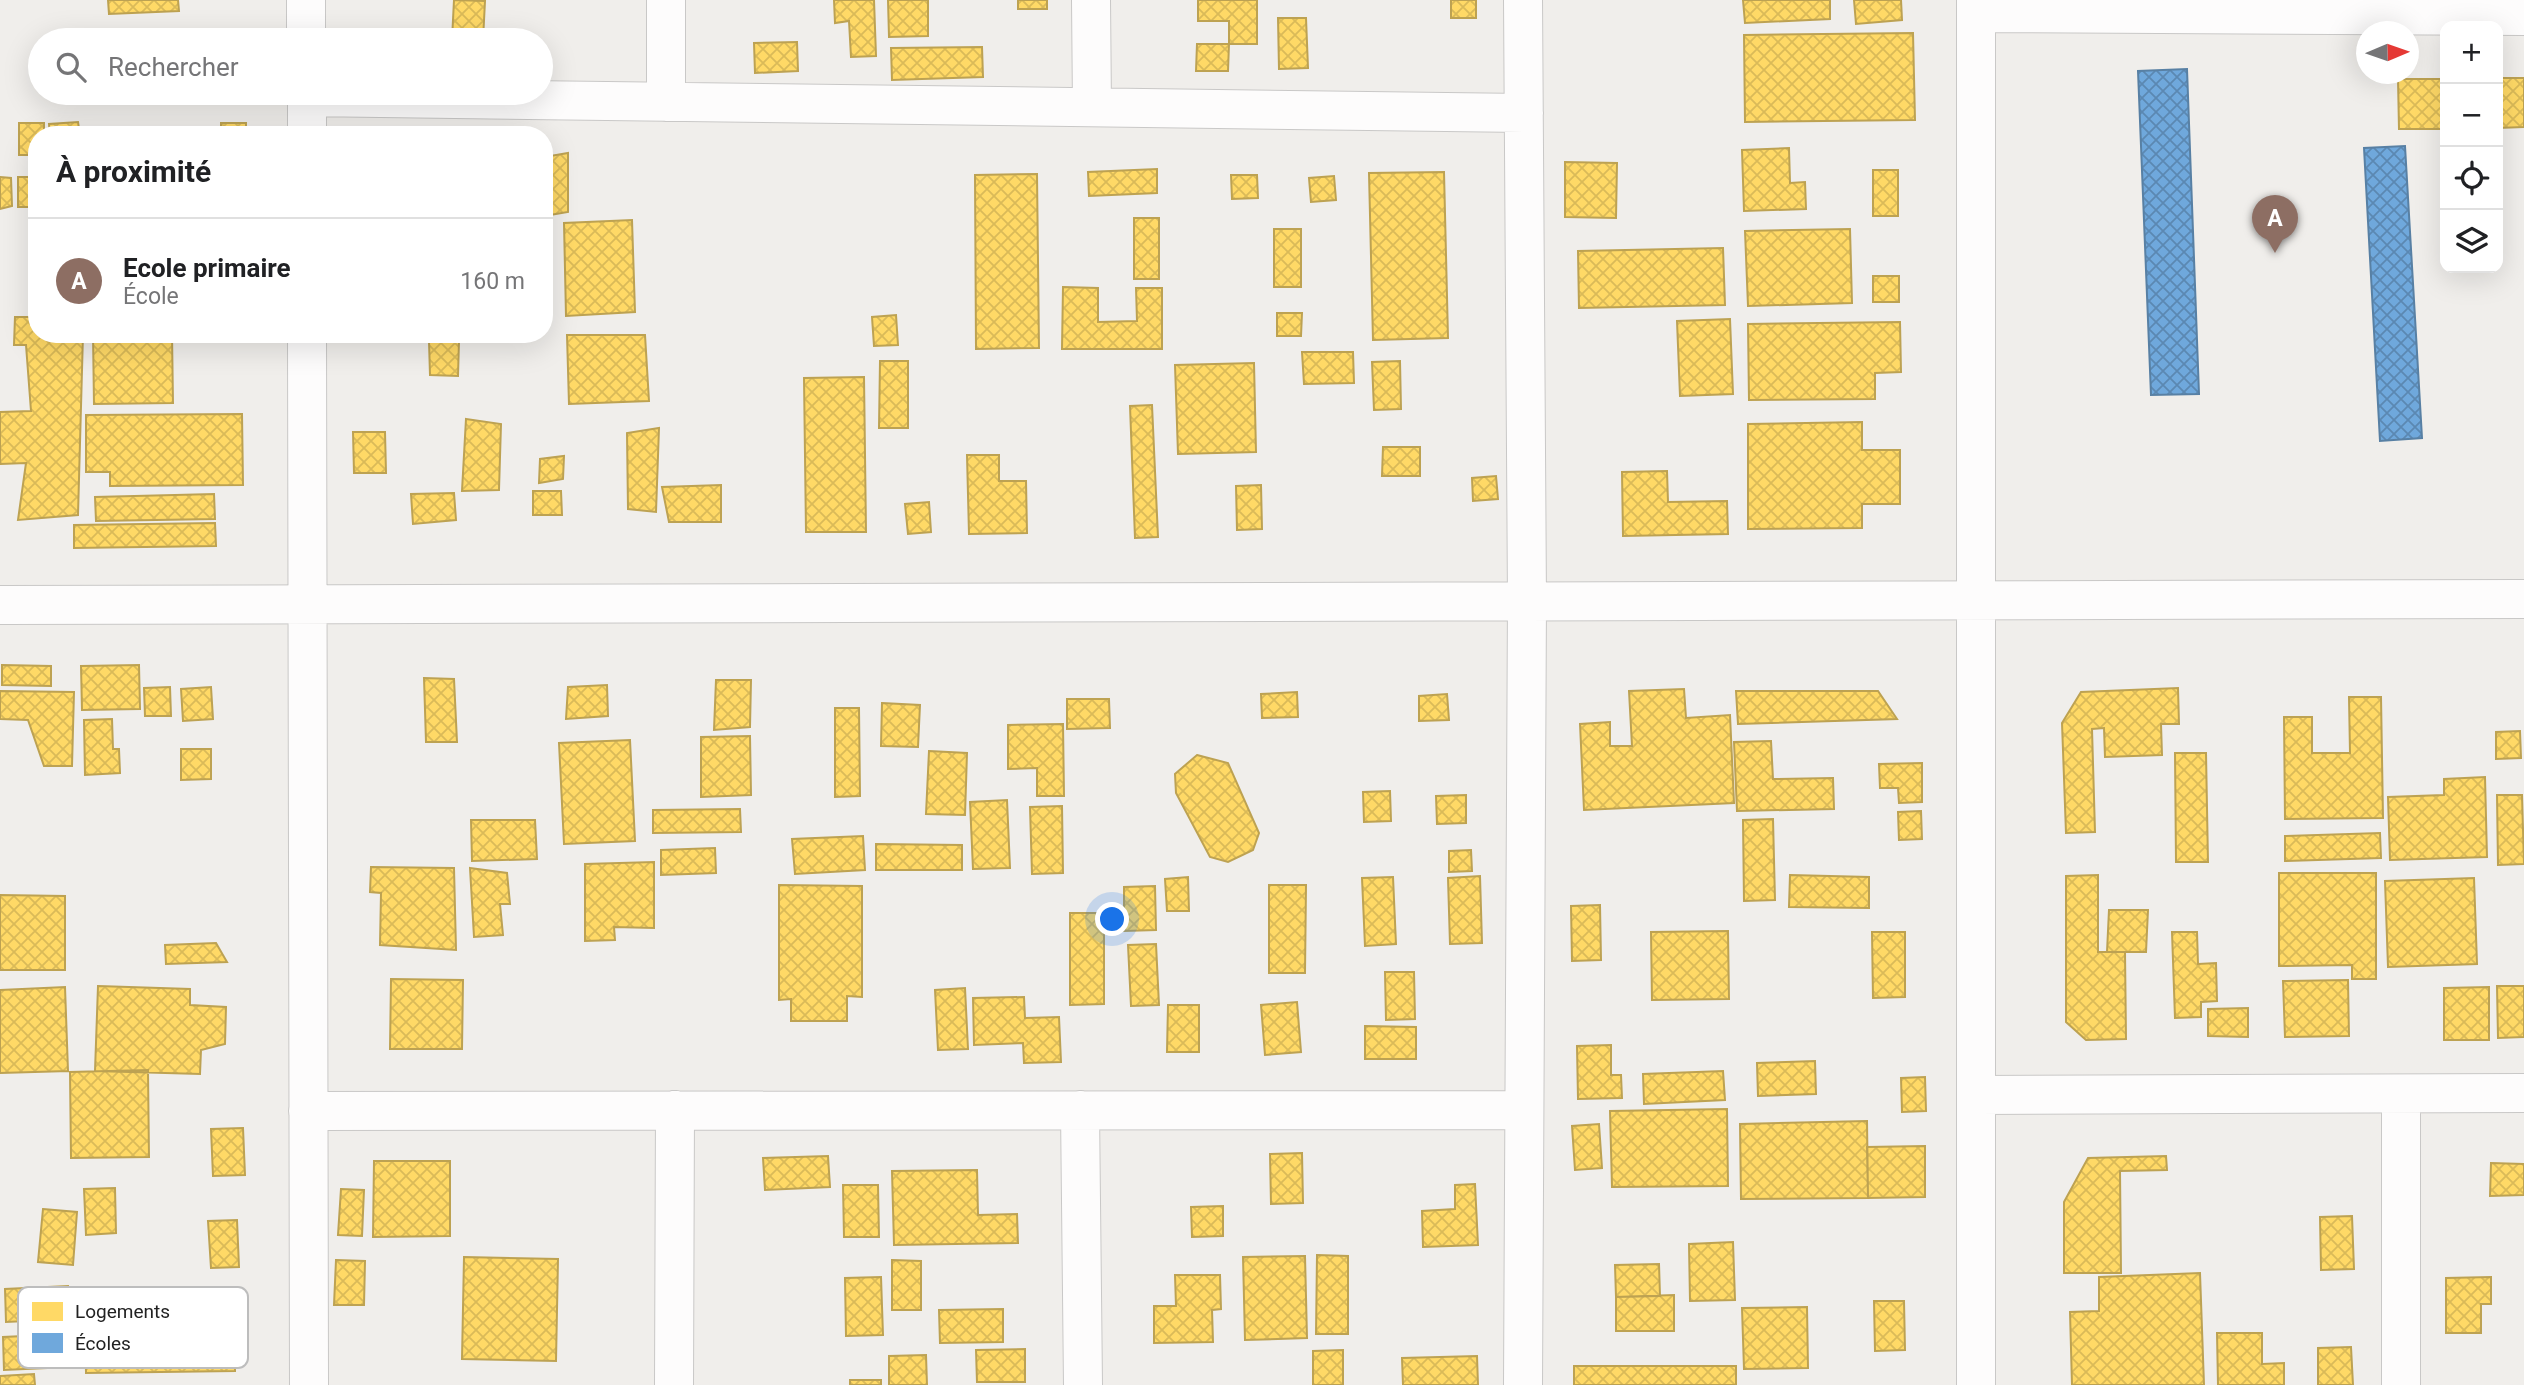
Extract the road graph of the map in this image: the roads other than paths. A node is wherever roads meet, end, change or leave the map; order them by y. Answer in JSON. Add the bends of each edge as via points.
{"nodes":[{"id":1,"x":306,"y":0,"type":"edge"},
{"id":2,"x":666,"y":0,"type":"edge"},
{"id":3,"x":1091,"y":0,"type":"edge"},
{"id":4,"x":1523,"y":0,"type":"edge"},
{"id":5,"x":1976,"y":7,"type":"edge"},
{"id":6,"x":2524,"y":16,"type":"edge"},
{"id":7,"x":306,"y":28,"type":"edge"},
{"id":8,"x":553,"y":100,"type":"edge"},
{"id":9,"x":666,"y":102,"type":"junction"},
{"id":10,"x":307,"y":105,"type":"edge"},
{"id":11,"x":1092,"y":107,"type":"junction"},
{"id":12,"x":1524,"y":113,"type":"junction"},
{"id":13,"x":307,"y":126,"type":"edge"},
{"id":14,"x":307,"y":343,"type":"edge"},
{"id":15,"x":2524,"y":599,"type":"edge"},
{"id":16,"x":1527,"y":601,"type":"junction"},
{"id":17,"x":1976,"y":601,"type":"junction"},
{"id":18,"x":307,"y":605,"type":"junction"},
{"id":19,"x":0,"y":606,"type":"edge"},
{"id":20,"x":2524,"y":1093,"type":"edge"},
{"id":21,"x":2401,"y":1094,"type":"junction"},
{"id":22,"x":1978,"y":1095,"type":"junction"},
{"id":23,"x":675,"y":1110,"type":"junction"},
{"id":24,"x":1080,"y":1110,"type":"junction"},
{"id":25,"x":1524,"y":1110,"type":"junction"},
{"id":26,"x":308,"y":1111,"type":"junction"},
{"id":27,"x":309,"y":1385,"type":"edge"},
{"id":28,"x":674,"y":1385,"type":"edge"},
{"id":29,"x":1083,"y":1385,"type":"edge"},
{"id":30,"x":1523,"y":1385,"type":"edge"},
{"id":31,"x":1976,"y":1385,"type":"edge"},
{"id":32,"x":2401,"y":1385,"type":"edge"}],
"edges":[{"from":1,"to":7,"type":"street"},
{"from":2,"to":9,"type":"street"},
{"from":3,"to":11,"type":"street"},
{"from":4,"to":12,"type":"street"},
{"from":5,"to":6,"type":"street"},
{"from":5,"to":17,"type":"street"},
{"from":8,"to":9,"type":"street"},
{"from":9,"to":11,"type":"street"},
{"from":10,"to":13,"type":"street"},
{"from":11,"to":12,"type":"street"},
{"from":12,"to":16,"type":"street"},
{"from":14,"to":18,"type":"street"},
{"from":15,"to":17,"type":"street"},
{"from":16,"to":17,"type":"street"},
{"from":16,"to":18,"type":"street"},
{"from":16,"to":25,"type":"street"},
{"from":17,"to":22,"type":"street"},
{"from":18,"to":19,"type":"street"},
{"from":18,"to":26,"type":"street"},
{"from":20,"to":21,"type":"street"},
{"from":21,"to":22,"type":"street"},
{"from":21,"to":32,"type":"street"},
{"from":22,"to":31,"type":"street"},
{"from":23,"to":24,"type":"street"},
{"from":23,"to":26,"type":"street"},
{"from":23,"to":28,"type":"street"},
{"from":24,"to":25,"type":"street"},
{"from":24,"to":29,"type":"street"},
{"from":25,"to":30,"type":"street"},
{"from":26,"to":27,"type":"street"}]}
